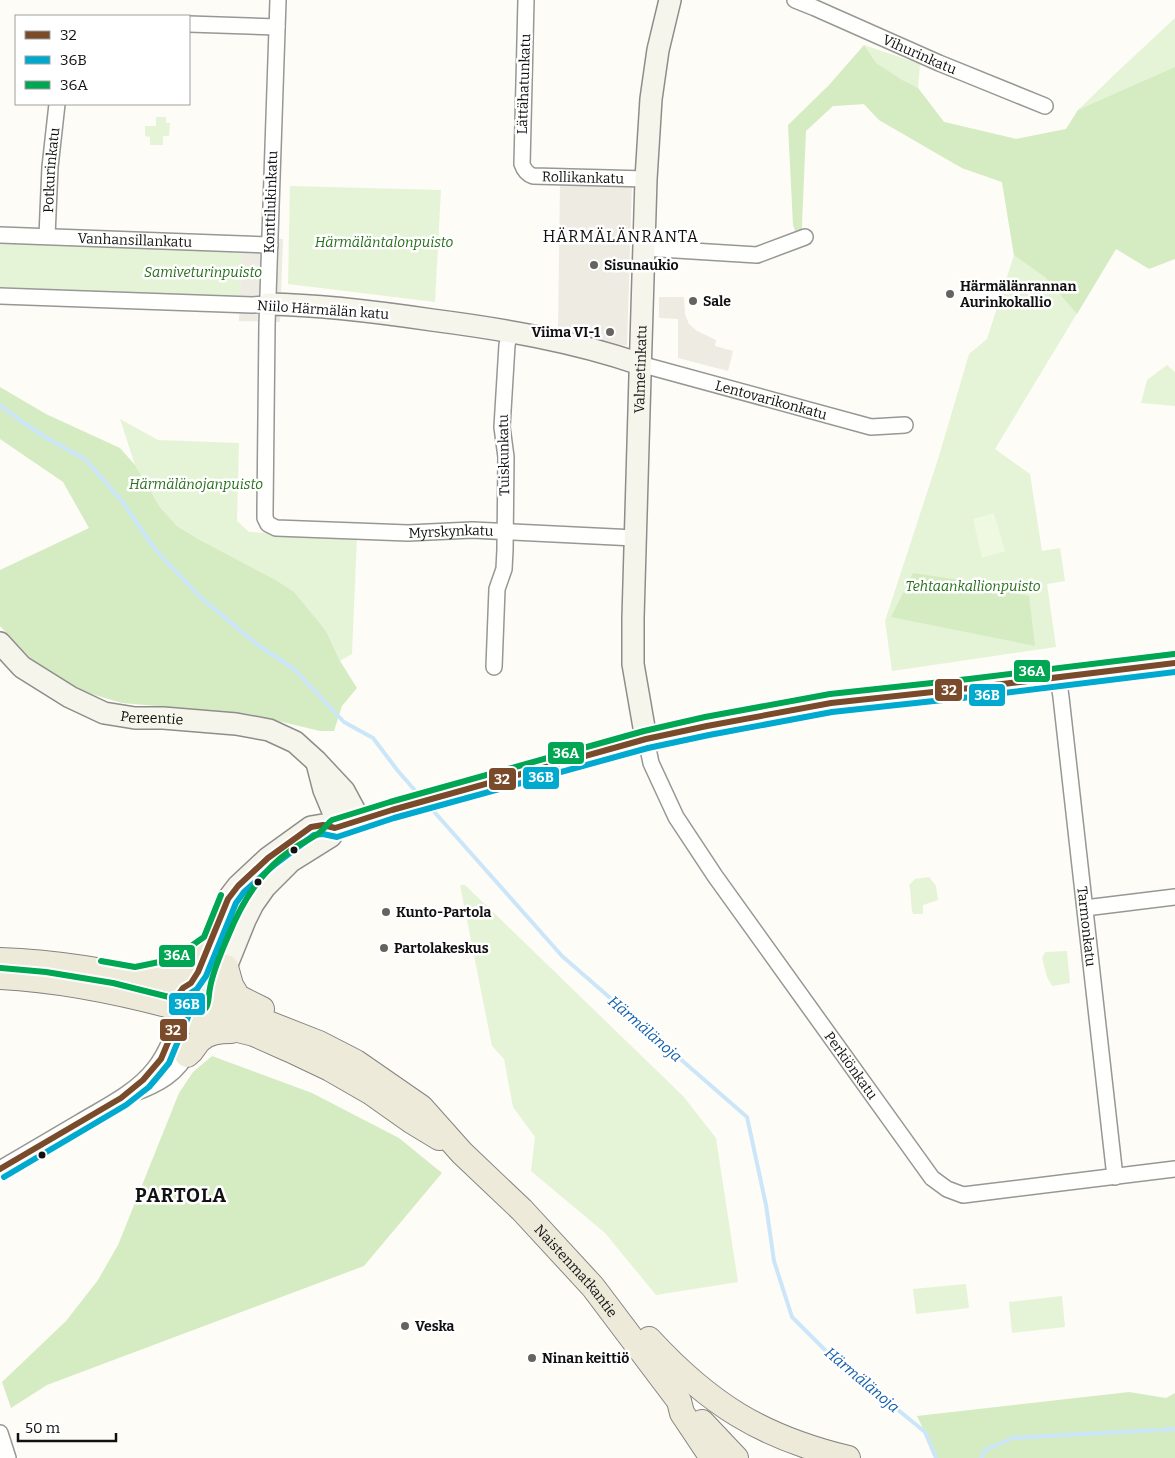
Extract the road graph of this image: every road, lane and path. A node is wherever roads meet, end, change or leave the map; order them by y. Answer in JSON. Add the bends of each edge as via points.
{"nodes":[{"id":1,"x":278,"y":0,"type":"edge"},
{"id":2,"x":526,"y":0,"type":"edge"},
{"id":3,"x":670,"y":0,"type":"edge"},
{"id":4,"x":795,"y":0,"type":"edge"},
{"id":5,"x":190,"y":24,"type":"edge"},
{"id":6,"x":277,"y":27,"type":"junction"},
{"id":7,"x":57,"y":105,"type":"edge"},
{"id":8,"x":1045,"y":106,"type":"dead end"},
{"id":9,"x":523,"y":168,"type":"joint"},
{"id":10,"x":646,"y":179,"type":"junction"},
{"id":11,"x":0,"y":235,"type":"edge"},
{"id":12,"x":47,"y":236,"type":"junction"},
{"id":13,"x":805,"y":238,"type":"dead end"},
{"id":14,"x":270,"y":244,"type":"junction"},
{"id":15,"x":644,"y":248,"type":"junction"},
{"id":16,"x":0,"y":296,"type":"edge"},
{"id":17,"x":268,"y":304,"type":"junction"},
{"id":18,"x":510,"y":332,"type":"junction"},
{"id":19,"x":640,"y":364,"type":"junction"},
{"id":20,"x":905,"y":425,"type":"dead end"},
{"id":21,"x":268,"y":524,"type":"joint"},
{"id":22,"x":505,"y":532,"type":"junction"},
{"id":23,"x":634,"y":538,"type":"junction"},
{"id":24,"x":0,"y":643,"type":"edge"},
{"id":25,"x":1175,"y":663,"type":"edge"},
{"id":26,"x":494,"y":667,"type":"dead end"},
{"id":27,"x":1058,"y":677,"type":"junction"},
{"id":28,"x":646,"y":739,"type":"junction"},
{"id":29,"x":344,"y":824,"type":"junction"},
{"id":30,"x":1175,"y":897,"type":"edge"},
{"id":31,"x":1085,"y":908,"type":"junction"},
{"id":32,"x":210,"y":943,"type":"junction"},
{"id":33,"x":0,"y":960,"type":"edge"},
{"id":34,"x":226,"y":967,"type":"junction"},
{"id":35,"x":135,"y":976,"type":"junction"},
{"id":36,"x":0,"y":977,"type":"edge"},
{"id":37,"x":181,"y":1004,"type":"junction"},
{"id":38,"x":211,"y":1010,"type":"junction"},
{"id":39,"x":238,"y":1030,"type":"junction"},
{"id":40,"x":288,"y":1030,"type":"junction"},
{"id":41,"x":187,"y":1054,"type":"junction"},
{"id":42,"x":121,"y":1098,"type":"junction"},
{"id":43,"x":462,"y":1152,"type":"junction"},
{"id":44,"x":0,"y":1169,"type":"edge"},
{"id":45,"x":1175,"y":1169,"type":"edge"},
{"id":46,"x":1115,"y":1177,"type":"junction"},
{"id":47,"x":608,"y":1305,"type":"junction"},
{"id":48,"x":679,"y":1401,"type":"junction"},
{"id":49,"x":0,"y":1433,"type":"edge"},
{"id":50,"x":8,"y":1458,"type":"edge"},
{"id":51,"x":712,"y":1458,"type":"edge"},
{"id":52,"x":736,"y":1458,"type":"edge"},
{"id":53,"x":848,"y":1458,"type":"edge"}],
"edges":[{"from":1,"to":6,"type":"street","name":"Konttilukinkatu"},
{"from":2,"to":9,"type":"street","name":"Lättähatunkatu"},
{"from":3,"to":10,"type":"street","name":"Valmetinkatu","via":[[654,76]]},
{"from":4,"to":8,"type":"street","name":"Vihurinkatu"},
{"from":5,"to":6,"type":"street"},
{"from":6,"to":14,"type":"street","name":"Konttilukinkatu"},
{"from":7,"to":12,"type":"street","name":"Potkurinkatu"},
{"from":9,"to":10,"type":"street","name":"Rollikankatu","via":[[533,176]]},
{"from":10,"to":15,"type":"street","name":"Valmetinkatu"},
{"from":11,"to":12,"type":"street","name":"Vanhansillankatu"},
{"from":12,"to":14,"type":"street","name":"Vanhansillankatu"},
{"from":13,"to":15,"type":"street","via":[[757,256]]},
{"from":14,"to":17,"type":"street","name":"Konttilukinkatu"},
{"from":15,"to":19,"type":"street","name":"Valmetinkatu"},
{"from":16,"to":17,"type":"street","name":"Niilo Härmälän katu"},
{"from":17,"to":18,"type":"street","name":"Niilo Härmälän katu","via":[[380,312]]},
{"from":17,"to":21,"type":"street","name":"Konttilukinkatu","via":[[265,518]]},
{"from":18,"to":19,"type":"street","name":"Niilo Härmälän katu","via":[[570,344]]},
{"from":18,"to":22,"type":"street","name":"Tuiskunkatu","via":[[502,428],[506,457]]},
{"from":19,"to":20,"type":"street","name":"Lentovarikonkatu","via":[[872,427]]},
{"from":19,"to":23,"type":"street","name":"Valmetinkatu"},
{"from":21,"to":22,"type":"street","name":"Myrskynkatu","via":[[276,528],[408,533]]},
{"from":22,"to":23,"type":"street","name":"Myrskynkatu"},
{"from":22,"to":26,"type":"street","name":"Tuiskunkatu","via":[[504,570],[497,589]]},
{"from":23,"to":28,"type":"street","name":"Valmetinkatu","via":[[633,664]]},
{"from":24,"to":29,"type":"street","name":"Pereentie","via":[[22,667],[70,697],[104,713],[236,724],[270,730],[295,742],[344,791]]},
{"from":25,"to":27,"type":"street"},
{"from":27,"to":28,"type":"street","via":[[832,703]]},
{"from":27,"to":31,"type":"street","name":"Tarmonkatu"},
{"from":28,"to":29,"type":"street"},
{"from":28,"to":46,"type":"street","name":"Perkiönkatu","via":[[651,763],[676,817],[700,854],[932,1178],[963,1195]]},
{"from":29,"to":32,"type":"street","via":[[311,827],[268,858],[228,900]]},
{"from":29,"to":34,"type":"street","via":[[291,862],[265,887],[245,920]]},
{"from":30,"to":31,"type":"street"},
{"from":31,"to":46,"type":"street","name":"Tarmonkatu"},
{"from":32,"to":35,"type":"main road","via":[[172,968]]},
{"from":32,"to":37,"type":"street"},
{"from":33,"to":35,"type":"main road","via":[[60,964]]},
{"from":34,"to":38,"type":"street"},
{"from":34,"to":40,"type":"main road","via":[[238,998],[278,1017]]},
{"from":35,"to":37,"type":"main road"},
{"from":36,"to":37,"type":"main road","via":[[90,987],[96,996],[162,1013],[171,1022]]},
{"from":37,"to":38,"type":"main road","via":[[190,1021]]},
{"from":37,"to":38,"type":"main road","via":[[198,982],[209,986]]},
{"from":37,"to":42,"type":"street","via":[[161,1059]]},
{"from":38,"to":39,"type":"main road","name":"Naistenmatkantie"},
{"from":38,"to":40,"type":"main road","name":"Naistenmatkantie"},
{"from":38,"to":41,"type":"street"},
{"from":39,"to":41,"type":"main road","via":[[212,1033]]},
{"from":39,"to":43,"type":"main road","name":"Naistenmatkantie","via":[[330,1069]]},
{"from":40,"to":43,"type":"main road","name":"Naistenmatkantie","via":[[356,1062],[390,1084],[421,1107]]},
{"from":41,"to":42,"type":"street","via":[[166,1078],[152,1087]]},
{"from":42,"to":44,"type":"street"},
{"from":43,"to":47,"type":"main road","name":"Naistenmatkantie","via":[[522,1210]]},
{"from":45,"to":46,"type":"street","name":"Perkiönkatu"},
{"from":47,"to":48,"type":"main road","name":"Naistenmatkantie"},
{"from":47,"to":53,"type":"main road","via":[[626,1314],[680,1372],[724,1407],[780,1436],[812,1449]]},
{"from":48,"to":51,"type":"main road","name":"Naistenmatkantie","via":[[682,1413]]},
{"from":48,"to":52,"type":"main road","name":"Naistenmatkantie","via":[[689,1406]]},
{"from":49,"to":50,"type":"street"}]}
